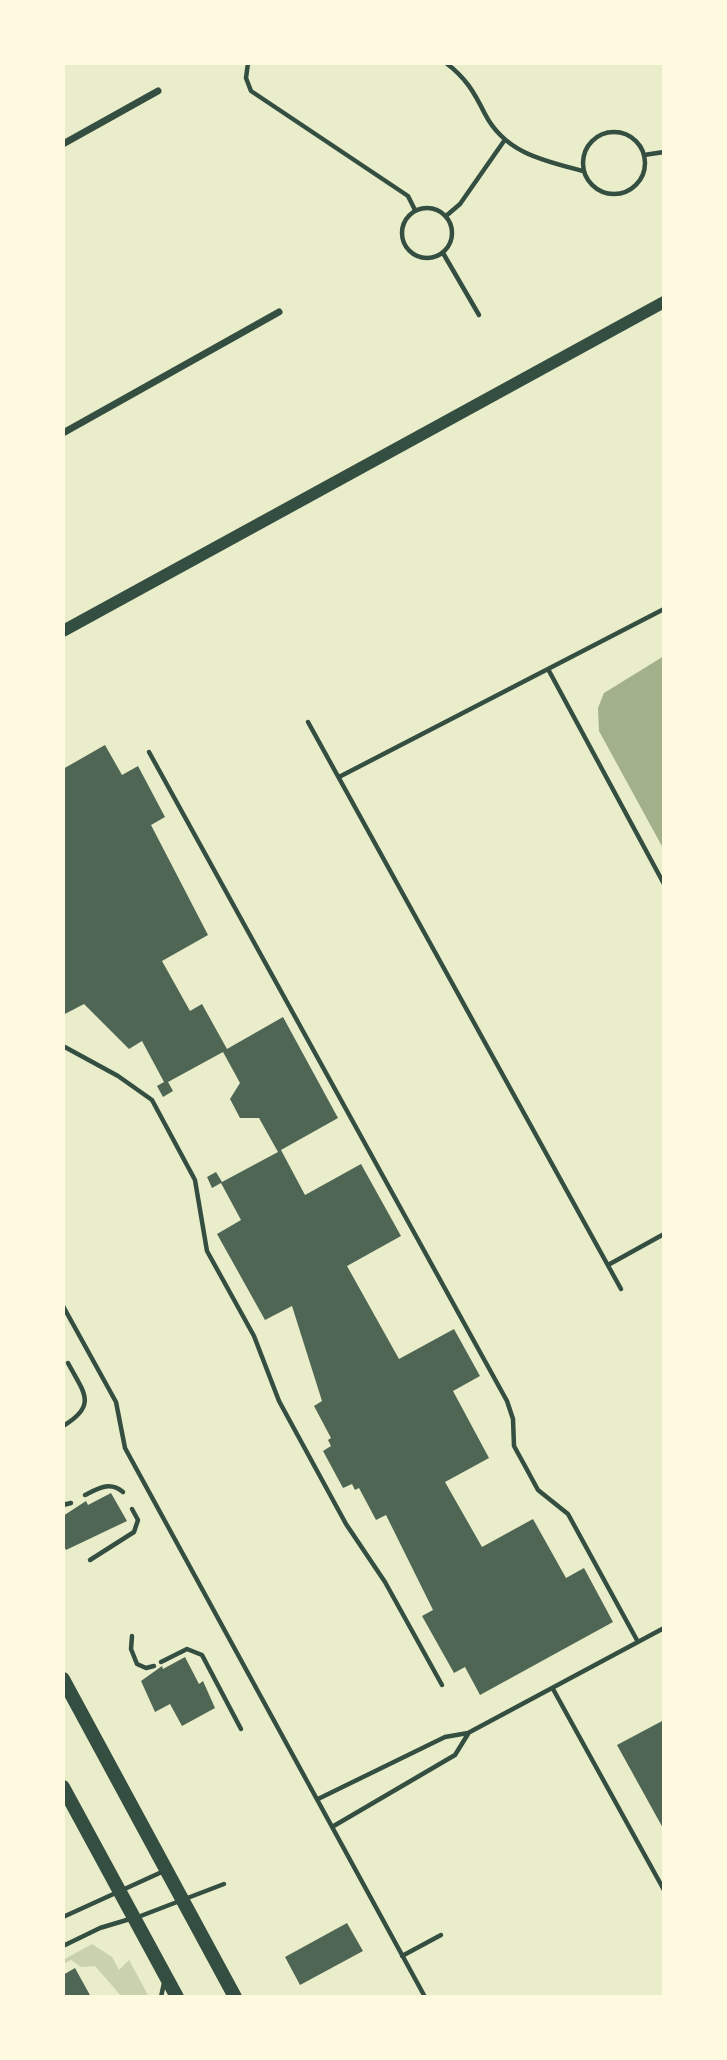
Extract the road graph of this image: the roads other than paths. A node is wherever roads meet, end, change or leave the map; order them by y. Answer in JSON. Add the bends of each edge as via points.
{"nodes":[{"id":1,"x":248,"y":63,"type":"edge"},
{"id":2,"x":446,"y":63,"type":"edge"},
{"id":3,"x":158,"y":91,"type":"dead end"},
{"id":4,"x":504,"y":141,"type":"junction"},
{"id":5,"x":63,"y":144,"type":"edge"},
{"id":6,"x":664,"y":152,"type":"edge"},
{"id":7,"x":644,"y":155,"type":"junction"},
{"id":8,"x":583,"y":171,"type":"junction"},
{"id":9,"x":415,"y":210,"type":"junction"},
{"id":10,"x":446,"y":216,"type":"junction"},
{"id":11,"x":443,"y":253,"type":"junction"},
{"id":12,"x":664,"y":302,"type":"edge"},
{"id":13,"x":279,"y":312,"type":"dead end"},
{"id":14,"x":479,"y":315,"type":"dead end"},
{"id":15,"x":63,"y":433,"type":"edge"},
{"id":16,"x":664,"y":609,"type":"edge"},
{"id":17,"x":63,"y":631,"type":"edge"},
{"id":18,"x":548,"y":668,"type":"junction"},
{"id":19,"x":308,"y":723,"type":"dead end"},
{"id":20,"x":149,"y":752,"type":"dead end"},
{"id":21,"x":339,"y":777,"type":"junction"},
{"id":22,"x":664,"y":884,"type":"edge"},
{"id":23,"x":63,"y":1046,"type":"edge"},
{"id":24,"x":664,"y":1234,"type":"edge"},
{"id":25,"x":608,"y":1265,"type":"junction"},
{"id":26,"x":621,"y":1289,"type":"dead end"},
{"id":27,"x":63,"y":1306,"type":"edge"},
{"id":28,"x":68,"y":1363,"type":"dead end"},
{"id":29,"x":63,"y":1426,"type":"edge"},
{"id":30,"x":123,"y":1492,"type":"dead end"},
{"id":31,"x":85,"y":1495,"type":"dead end"},
{"id":32,"x":71,"y":1503,"type":"dead end"},
{"id":33,"x":63,"y":1506,"type":"edge"},
{"id":34,"x":132,"y":1509,"type":"dead end"},
{"id":35,"x":90,"y":1560,"type":"dead end"},
{"id":36,"x":664,"y":1628,"type":"edge"},
{"id":37,"x":132,"y":1636,"type":"dead end"},
{"id":38,"x":638,"y":1642,"type":"junction"},
{"id":39,"x":161,"y":1662,"type":"dead end"},
{"id":40,"x":154,"y":1665,"type":"dead end"},
{"id":41,"x":63,"y":1679,"type":"edge"},
{"id":42,"x":442,"y":1685,"type":"dead end"},
{"id":43,"x":553,"y":1689,"type":"junction"},
{"id":44,"x":241,"y":1729,"type":"dead end"},
{"id":45,"x":468,"y":1733,"type":"junction"},
{"id":46,"x":63,"y":1787,"type":"edge"},
{"id":47,"x":318,"y":1799,"type":"junction"},
{"id":48,"x":332,"y":1827,"type":"junction"},
{"id":49,"x":165,"y":1870,"type":"junction"},
{"id":50,"x":224,"y":1884,"type":"dead end"},
{"id":51,"x":119,"y":1890,"type":"junction"},
{"id":52,"x":664,"y":1890,"type":"edge"},
{"id":53,"x":181,"y":1900,"type":"junction"},
{"id":54,"x":63,"y":1917,"type":"edge"},
{"id":55,"x":134,"y":1918,"type":"junction"},
{"id":56,"x":441,"y":1935,"type":"dead end"},
{"id":57,"x":63,"y":1947,"type":"edge"},
{"id":58,"x":402,"y":1956,"type":"junction"},
{"id":59,"x":165,"y":1976,"type":"junction"},
{"id":60,"x":161,"y":1997,"type":"edge"},
{"id":61,"x":177,"y":1997,"type":"edge"},
{"id":62,"x":235,"y":1997,"type":"edge"},
{"id":63,"x":425,"y":1997,"type":"edge"}],
"edges":[{"from":1,"to":9,"type":"lane","via":[[246,78],[251,91],[408,196]]},
{"from":2,"to":4,"type":"lane","via":[[470,84]]},
{"from":3,"to":5,"type":"street"},
{"from":4,"to":8,"type":"lane","via":[[539,160]]},
{"from":4,"to":10,"type":"lane","via":[[460,204]]},
{"from":6,"to":7,"type":"lane"},
{"from":7,"to":8,"type":"lane","via":[[632,137],[611,132],[585,150]]},
{"from":7,"to":8,"type":"lane","via":[[641,180],[620,194],[593,187]]},
{"from":9,"to":10,"type":"lane","via":[[432,207]]},
{"from":9,"to":11,"type":"lane","via":[[404,222],[406,247],[419,257]]},
{"from":10,"to":11,"type":"lane","via":[[452,239]]},
{"from":11,"to":14,"type":"lane"},
{"from":12,"to":17,"type":"main road"},
{"from":13,"to":15,"type":"street"},
{"from":16,"to":18,"type":"lane"},
{"from":18,"to":21,"type":"lane"},
{"from":18,"to":22,"type":"lane"},
{"from":19,"to":21,"type":"lane"},
{"from":20,"to":38,"type":"lane","via":[[507,1401],[514,1446],[538,1490],[568,1514]]},
{"from":21,"to":25,"type":"lane"},
{"from":23,"to":42,"type":"lane","via":[[152,1100],[195,1181],[207,1251],[254,1336],[279,1401]]},
{"from":24,"to":25,"type":"lane"},
{"from":25,"to":26,"type":"lane"},
{"from":27,"to":47,"type":"lane","via":[[116,1402],[125,1448]]},
{"from":28,"to":29,"type":"lane","via":[[86,1404],[80,1416]]},
{"from":30,"to":31,"type":"lane","via":[[108,1485]]},
{"from":32,"to":33,"type":"lane"},
{"from":34,"to":35,"type":"lane","via":[[138,1520],[134,1532]]},
{"from":36,"to":38,"type":"lane"},
{"from":37,"to":40,"type":"lane","via":[[136,1664]]},
{"from":38,"to":43,"type":"lane"},
{"from":39,"to":44,"type":"lane","via":[[187,1650],[202,1655]]},
{"from":41,"to":49,"type":"main road"},
{"from":43,"to":45,"type":"lane"},
{"from":43,"to":52,"type":"lane"},
{"from":45,"to":47,"type":"lane","via":[[445,1737]]},
{"from":45,"to":48,"type":"lane","via":[[455,1755]]},
{"from":46,"to":51,"type":"main road"},
{"from":47,"to":48,"type":"lane"},
{"from":48,"to":58,"type":"lane"},
{"from":49,"to":51,"type":"lane"},
{"from":49,"to":53,"type":"main road"},
{"from":50,"to":53,"type":"lane"},
{"from":51,"to":54,"type":"lane"},
{"from":51,"to":55,"type":"main road"},
{"from":53,"to":55,"type":"lane"},
{"from":53,"to":62,"type":"main road"},
{"from":55,"to":57,"type":"lane","via":[[100,1927]]},
{"from":55,"to":59,"type":"main road"},
{"from":56,"to":58,"type":"lane"},
{"from":58,"to":63,"type":"lane"},
{"from":59,"to":60,"type":"lane"},
{"from":59,"to":61,"type":"main road"}]}
